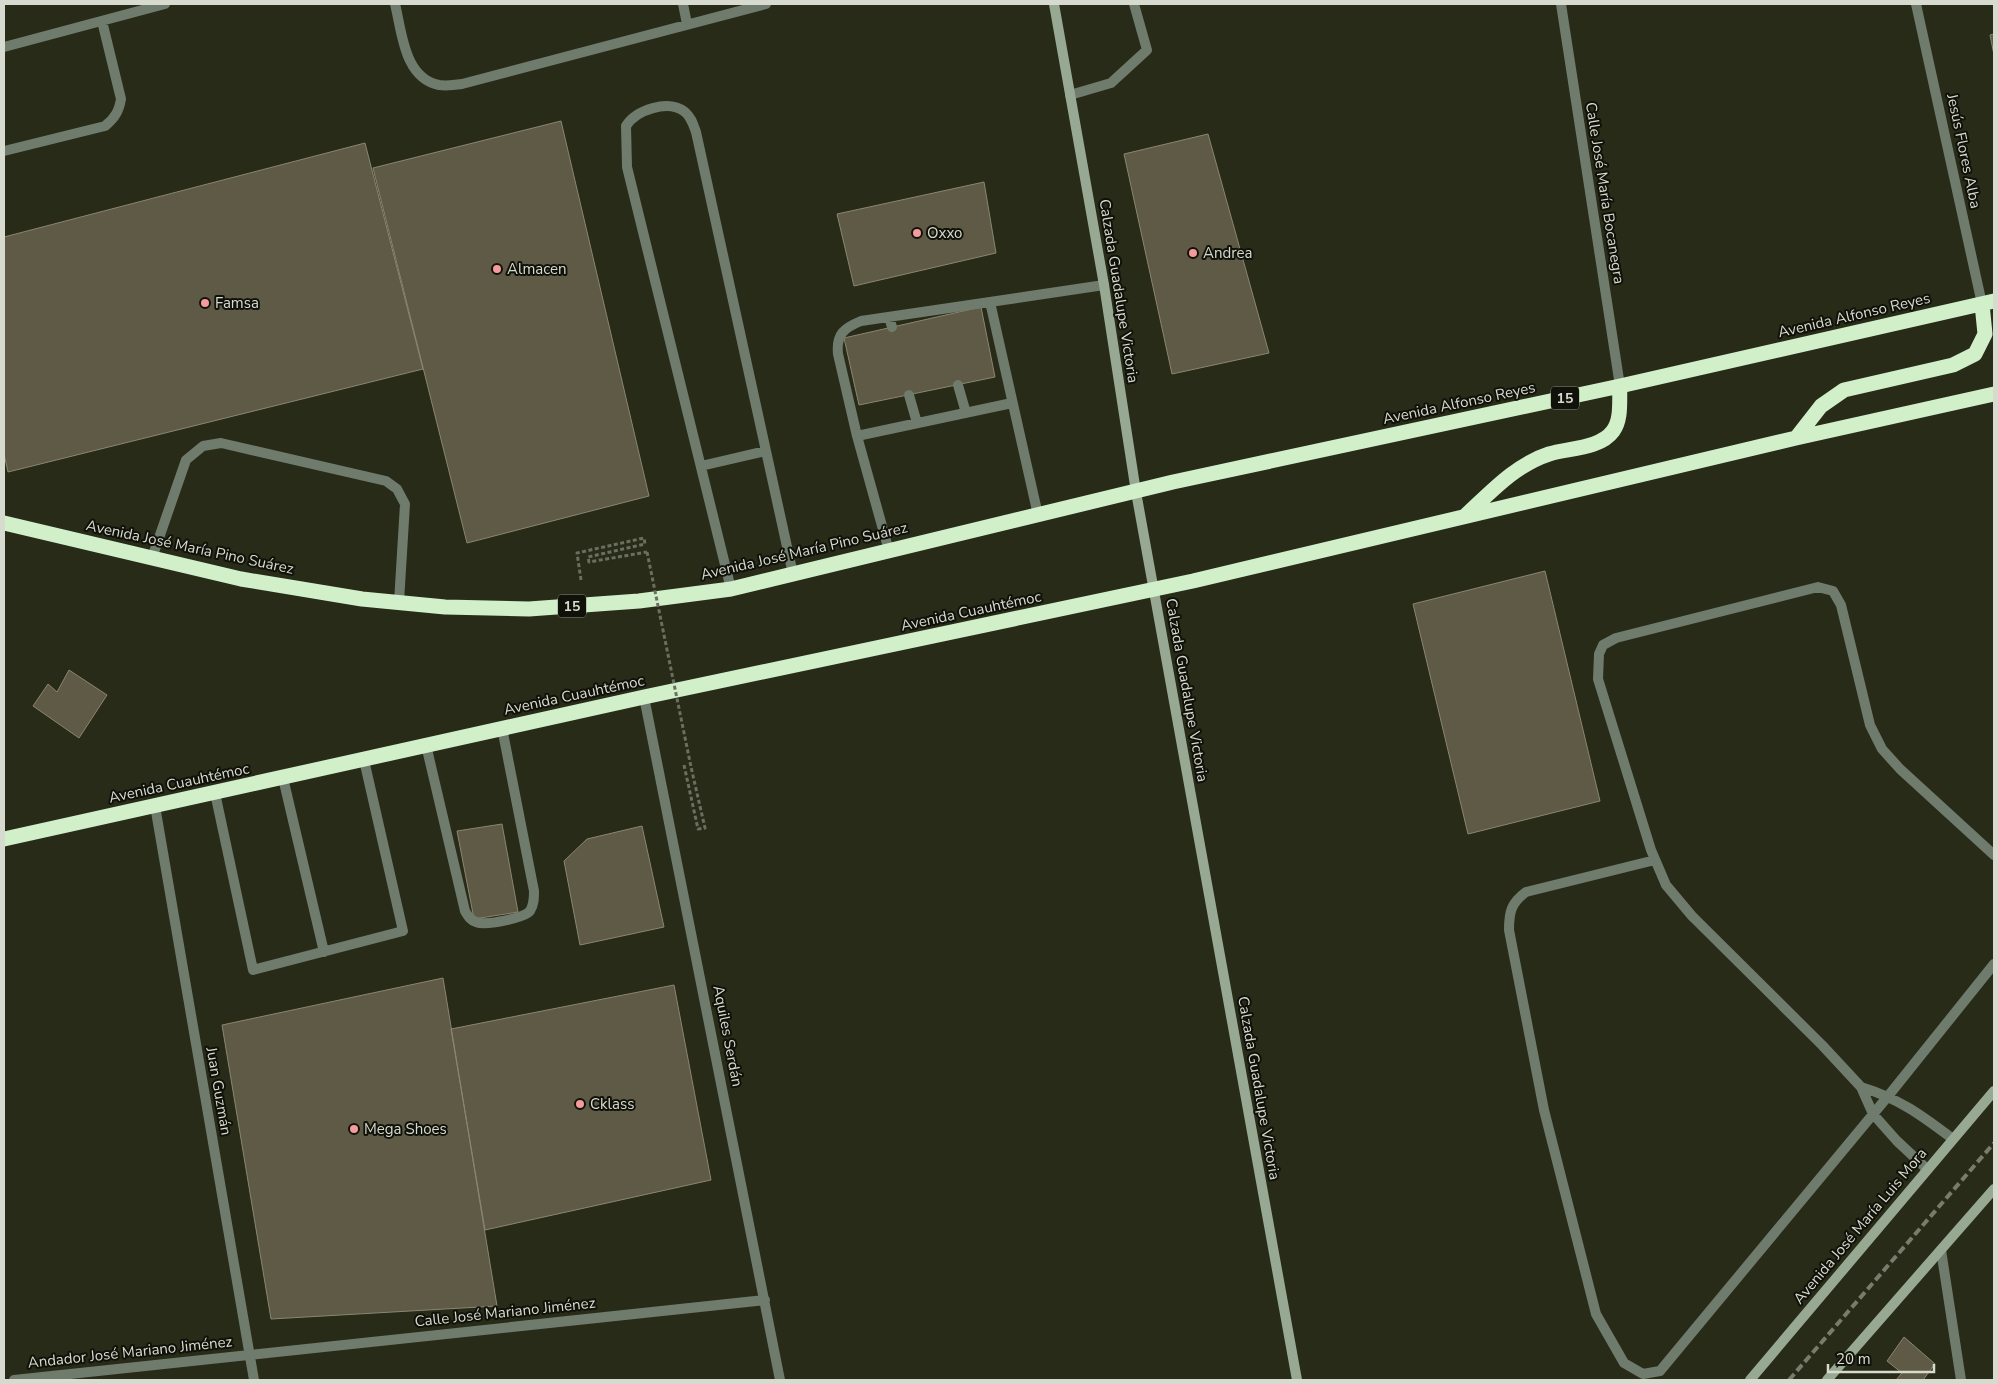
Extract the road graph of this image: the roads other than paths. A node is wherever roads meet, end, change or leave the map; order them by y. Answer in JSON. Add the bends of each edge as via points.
{"nodes":[{"id":1,"x":166,"y":4,"type":"edge"},
{"id":2,"x":396,"y":4,"type":"edge"},
{"id":3,"x":683,"y":4,"type":"edge"},
{"id":4,"x":766,"y":4,"type":"edge"},
{"id":5,"x":1054,"y":4,"type":"edge"},
{"id":6,"x":1134,"y":4,"type":"edge"},
{"id":7,"x":1561,"y":4,"type":"edge"},
{"id":8,"x":1916,"y":4,"type":"edge"},
{"id":9,"x":102,"y":22,"type":"junction"},
{"id":10,"x":687,"y":24,"type":"junction"},
{"id":11,"x":4,"y":47,"type":"edge"},
{"id":12,"x":1070,"y":95,"type":"junction"},
{"id":13,"x":4,"y":151,"type":"edge"},
{"id":14,"x":1104,"y":285,"type":"junction"},
{"id":15,"x":990,"y":302,"type":"junction"},
{"id":16,"x":1988,"y":302,"type":"edge"},
{"id":17,"x":958,"y":385,"type":"dead end"},
{"id":18,"x":1620,"y":386,"type":"junction"},
{"id":19,"x":1994,"y":394,"type":"edge"},
{"id":20,"x":909,"y":395,"type":"dead end"},
{"id":21,"x":1012,"y":403,"type":"junction"},
{"id":22,"x":966,"y":413,"type":"junction"},
{"id":23,"x":917,"y":423,"type":"junction"},
{"id":24,"x":857,"y":436,"type":"junction"},
{"id":25,"x":1796,"y":438,"type":"junction"},
{"id":26,"x":766,"y":452,"type":"junction"},
{"id":27,"x":700,"y":466,"type":"junction"},
{"id":28,"x":1136,"y":492,"type":"junction"},
{"id":29,"x":1038,"y":515,"type":"junction"},
{"id":30,"x":1464,"y":516,"type":"junction"},
{"id":31,"x":4,"y":523,"type":"edge"},
{"id":32,"x":890,"y":551,"type":"junction"},
{"id":33,"x":152,"y":558,"type":"junction"},
{"id":34,"x":793,"y":574,"type":"junction"},
{"id":35,"x":731,"y":589,"type":"junction"},
{"id":36,"x":1153,"y":589,"type":"junction"},
{"id":37,"x":400,"y":602,"type":"junction"},
{"id":38,"x":644,"y":697,"type":"junction"},
{"id":39,"x":502,"y":728,"type":"junction"},
{"id":40,"x":426,"y":745,"type":"junction"},
{"id":41,"x":364,"y":760,"type":"junction"},
{"id":42,"x":283,"y":778,"type":"junction"},
{"id":43,"x":215,"y":793,"type":"junction"},
{"id":44,"x":154,"y":806,"type":"junction"},
{"id":45,"x":4,"y":839,"type":"edge"},
{"id":46,"x":1994,"y":855,"type":"edge"},
{"id":47,"x":1655,"y":860,"type":"junction"},
{"id":48,"x":324,"y":952,"type":"junction"},
{"id":49,"x":1994,"y":964,"type":"edge"},
{"id":50,"x":1861,"y":1087,"type":"junction"},
{"id":51,"x":1994,"y":1091,"type":"edge"},
{"id":52,"x":1889,"y":1096,"type":"junction"},
{"id":53,"x":1873,"y":1114,"type":"junction"},
{"id":54,"x":1953,"y":1139,"type":"junction"},
{"id":55,"x":1927,"y":1169,"type":"junction"},
{"id":56,"x":1994,"y":1189,"type":"edge"},
{"id":57,"x":1941,"y":1250,"type":"junction"},
{"id":58,"x":765,"y":1300,"type":"junction"},
{"id":59,"x":249,"y":1354,"type":"junction"},
{"id":60,"x":14,"y":1380,"type":"edge"},
{"id":61,"x":254,"y":1380,"type":"edge"},
{"id":62,"x":780,"y":1380,"type":"edge"},
{"id":63,"x":1297,"y":1380,"type":"edge"},
{"id":64,"x":1750,"y":1380,"type":"edge"},
{"id":65,"x":1827,"y":1380,"type":"edge"},
{"id":66,"x":1961,"y":1380,"type":"edge"}],
"edges":[{"from":1,"to":9,"type":"street"},
{"from":2,"to":10,"type":"street","via":[[414,69],[423,79],[439,85],[462,84]]},
{"from":3,"to":10,"type":"street"},
{"from":4,"to":10,"type":"street"},
{"from":5,"to":12,"type":"street","name":"Calzada Guadalupe Victoria"},
{"from":6,"to":12,"type":"street","via":[[1147,50],[1111,83]]},
{"from":7,"to":18,"type":"street","name":"Calle José María Bocanegra"},
{"from":8,"to":16,"type":"street","name":"Jesús Flores Alba"},
{"from":9,"to":11,"type":"street"},
{"from":9,"to":13,"type":"street","via":[[121,99],[113,120],[105,126]]},
{"from":12,"to":14,"type":"street","name":"Calzada Guadalupe Victoria"},
{"from":14,"to":15,"type":"street"},
{"from":14,"to":28,"type":"street","name":"Calzada Guadalupe Victoria"},
{"from":15,"to":21,"type":"street"},
{"from":15,"to":24,"type":"street","via":[[890,322],[861,320],[840,333],[837,342]]},
{"from":16,"to":18,"type":"highway","name":"Avenida Alfonso Reyes","number":"15"},
{"from":16,"to":25,"type":"highway","via":[[1985,334],[1975,354],[1953,365],[1844,390],[1821,406]]},
{"from":17,"to":22,"type":"street"},
{"from":18,"to":28,"type":"highway","name":"Avenida Alfonso Reyes","number":"15"},
{"from":18,"to":30,"type":"highway","via":[[1618,420],[1613,432],[1600,442],[1549,454],[1525,464]]},
{"from":19,"to":25,"type":"highway"},
{"from":20,"to":23,"type":"street"},
{"from":21,"to":22,"type":"street"},
{"from":21,"to":29,"type":"street"},
{"from":22,"to":23,"type":"street"},
{"from":23,"to":24,"type":"street"},
{"from":24,"to":32,"type":"street"},
{"from":25,"to":30,"type":"highway"},
{"from":26,"to":27,"type":"street"},
{"from":26,"to":27,"type":"street","via":[[694,126],[685,112],[675,107],[656,107],[637,114],[626,126],[627,167]]},
{"from":26,"to":34,"type":"street"},
{"from":27,"to":35,"type":"street"},
{"from":28,"to":29,"type":"highway","name":"Avenida José María Pino Suárez","number":"15"},
{"from":28,"to":36,"type":"street","name":"Calzada Guadalupe Victoria"},
{"from":29,"to":32,"type":"highway","name":"Avenida José María Pino Suárez","number":"15"},
{"from":30,"to":36,"type":"highway"},
{"from":31,"to":33,"type":"highway","name":"Avenida José María Pino Suárez","number":"15"},
{"from":32,"to":34,"type":"highway","name":"Avenida José María Pino Suárez","number":"15"},
{"from":33,"to":37,"type":"highway","name":"Avenida José María Pino Suárez","number":"15","via":[[241,579]]},
{"from":33,"to":37,"type":"street","via":[[186,460],[203,446],[221,443],[386,481],[397,489],[405,504]]},
{"from":34,"to":35,"type":"highway","name":"Avenida José María Pino Suárez","number":"15"},
{"from":35,"to":37,"type":"highway","name":"Avenida José María Pino Suárez","number":"15","via":[[638,601],[529,609],[445,607]]},
{"from":36,"to":38,"type":"highway","name":"Avenida Cuauhtémoc"},
{"from":36,"to":63,"type":"street","name":"Calzada Guadalupe Victoria"},
{"from":38,"to":39,"type":"highway","name":"Avenida Cuauhtémoc"},
{"from":38,"to":58,"type":"street","name":"Aquiles Serdán"},
{"from":39,"to":40,"type":"highway","name":"Avenida Cuauhtémoc"},
{"from":39,"to":40,"type":"street","via":[[534,891],[533,906],[524,915],[488,923],[469,918]]},
{"from":40,"to":41,"type":"highway","name":"Avenida Cuauhtémoc"},
{"from":41,"to":42,"type":"highway","name":"Avenida Cuauhtémoc"},
{"from":41,"to":48,"type":"street","via":[[404,931]]},
{"from":42,"to":43,"type":"highway","name":"Avenida Cuauhtémoc"},
{"from":42,"to":48,"type":"street"},
{"from":43,"to":44,"type":"highway","name":"Avenida Cuauhtémoc"},
{"from":43,"to":48,"type":"street","via":[[254,970]]},
{"from":44,"to":45,"type":"highway","name":"Avenida Cuauhtémoc"},
{"from":44,"to":59,"type":"street","name":"Juan Guzmán"},
{"from":46,"to":47,"type":"street","via":[[1900,769],[1875,739],[1841,605],[1833,591],[1818,587],[1668,623],[1603,645],[1599,654],[1598,678]]},
{"from":47,"to":50,"type":"street","via":[[1666,885],[1692,916]]},
{"from":47,"to":53,"type":"street","via":[[1526,892],[1513,904],[1509,913],[1509,930],[1544,1110],[1596,1314],[1624,1362],[1644,1374],[1660,1371]]},
{"from":49,"to":52,"type":"street"},
{"from":50,"to":52,"type":"street"},
{"from":50,"to":53,"type":"street"},
{"from":51,"to":54,"type":"street","name":"Avenida José María Luis Mora"},
{"from":52,"to":53,"type":"street"},
{"from":52,"to":54,"type":"street","via":[[1925,1117]]},
{"from":53,"to":55,"type":"street"},
{"from":54,"to":55,"type":"street","name":"Avenida José María Luis Mora"},
{"from":55,"to":64,"type":"street","name":"Avenida José María Luis Mora"},
{"from":56,"to":57,"type":"street"},
{"from":57,"to":65,"type":"street"},
{"from":57,"to":66,"type":"street"},
{"from":58,"to":59,"type":"street","name":"Calle José Mariano Jiménez"},
{"from":58,"to":62,"type":"street","name":"Aquiles Serdán"},
{"from":59,"to":60,"type":"street","name":"Andador José Mariano Jiménez"},
{"from":59,"to":61,"type":"street","name":"Juan Guzmán"}]}
